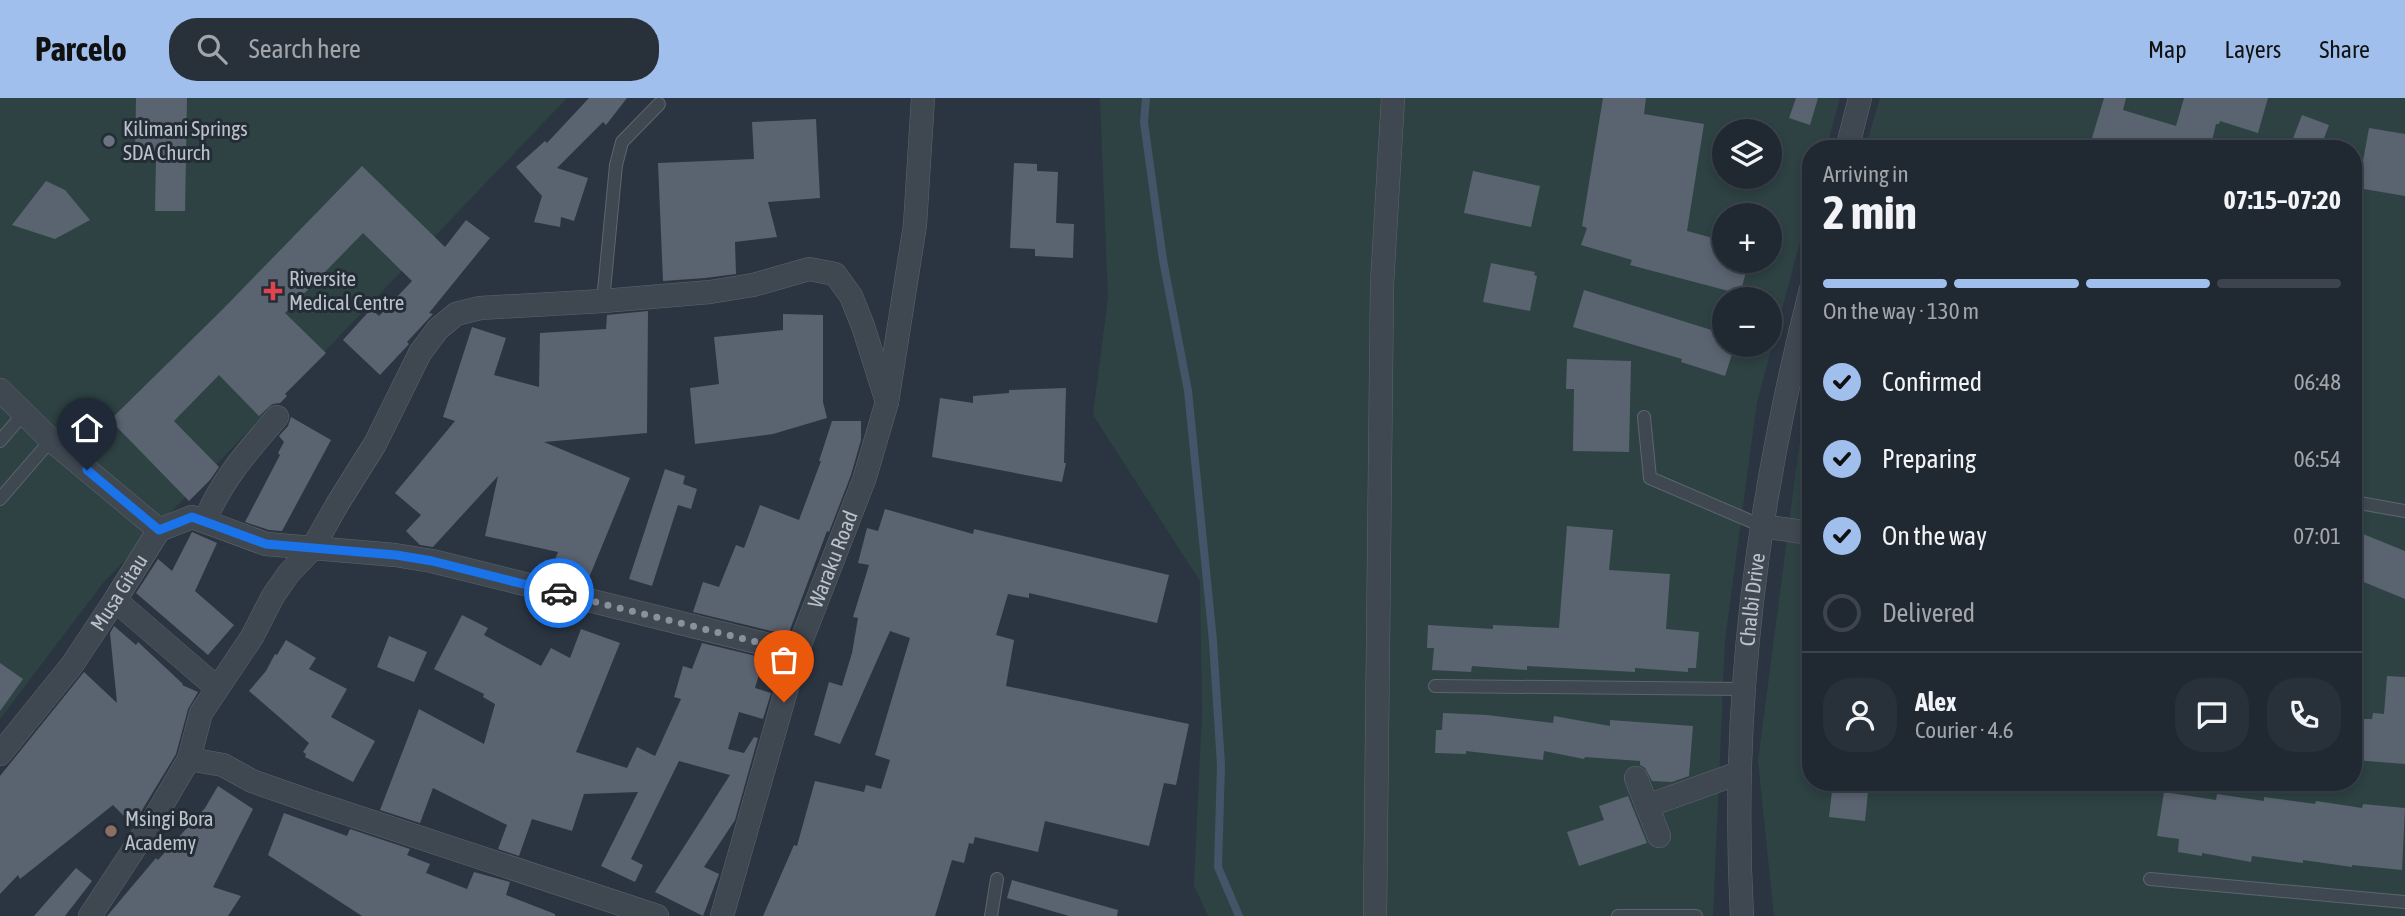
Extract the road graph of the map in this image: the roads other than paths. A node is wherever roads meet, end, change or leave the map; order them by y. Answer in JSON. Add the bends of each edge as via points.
{"nodes":[{"id":1,"x":923,"y":98,"type":"edge"},
{"id":2,"x":1393,"y":98,"type":"edge"},
{"id":3,"x":1860,"y":98,"type":"edge"},
{"id":4,"x":659,"y":104,"type":"dead end"},
{"id":5,"x":1849,"y":140,"type":"edge"},
{"id":6,"x":603,"y":301,"type":"junction"},
{"id":7,"x":1802,"y":328,"type":"edge"},
{"id":8,"x":0,"y":390,"type":"edge"},
{"id":9,"x":887,"y":402,"type":"junction"},
{"id":10,"x":24,"y":413,"type":"junction"},
{"id":11,"x":277,"y":416,"type":"dead end"},
{"id":12,"x":1644,"y":417,"type":"dead end"},
{"id":13,"x":51,"y":440,"type":"junction"},
{"id":14,"x":0,"y":441,"type":"edge"},
{"id":15,"x":0,"y":499,"type":"edge"},
{"id":16,"x":2362,"y":503,"type":"edge"},
{"id":17,"x":2405,"y":511,"type":"edge"},
{"id":18,"x":205,"y":521,"type":"junction"},
{"id":19,"x":1762,"y":526,"type":"junction"},
{"id":20,"x":159,"y":530,"type":"junction"},
{"id":21,"x":1802,"y":532,"type":"edge"},
{"id":22,"x":312,"y":549,"type":"junction"},
{"id":23,"x":115,"y":600,"type":"junction"},
{"id":24,"x":797,"y":652,"type":"junction"},
{"id":25,"x":1434,"y":686,"type":"dead end"},
{"id":26,"x":217,"y":688,"type":"junction"},
{"id":27,"x":1742,"y":689,"type":"junction"},
{"id":28,"x":0,"y":754,"type":"edge"},
{"id":29,"x":189,"y":759,"type":"junction"},
{"id":30,"x":1739,"y":773,"type":"junction"},
{"id":31,"x":1636,"y":778,"type":"dead end"},
{"id":32,"x":1647,"y":806,"type":"junction"},
{"id":33,"x":1659,"y":836,"type":"dead end"},
{"id":34,"x":997,"y":879,"type":"dead end"},
{"id":35,"x":2150,"y":879,"type":"dead end"},
{"id":36,"x":2405,"y":902,"type":"edge"},
{"id":37,"x":90,"y":916,"type":"edge"},
{"id":38,"x":657,"y":916,"type":"edge"},
{"id":39,"x":722,"y":916,"type":"edge"},
{"id":40,"x":992,"y":916,"type":"edge"},
{"id":41,"x":1375,"y":916,"type":"edge"},
{"id":42,"x":1618,"y":916,"type":"edge"},
{"id":43,"x":1696,"y":916,"type":"edge"},
{"id":44,"x":1742,"y":916,"type":"edge"}],
"edges":[{"from":1,"to":9,"type":"street","name":"Waraku Road","via":[[915,225]]},
{"from":2,"to":41,"type":"street","via":[[1382,284]]},
{"from":3,"to":5,"type":"street"},
{"from":4,"to":6,"type":"lane","via":[[620,146]]},
{"from":6,"to":9,"type":"street","via":[[710,292],[809,269],[835,274],[851,296]]},
{"from":6,"to":22,"type":"street","via":[[493,307],[456,314],[420,353],[375,444]]},
{"from":7,"to":19,"type":"street","name":"Chalbi Drive"},
{"from":8,"to":10,"type":"street","name":"Musa Gitau"},
{"from":9,"to":24,"type":"street","name":"Waraku Road","via":[[864,481]]},
{"from":10,"to":13,"type":"street","name":"Musa Gitau"},
{"from":10,"to":14,"type":"lane"},
{"from":11,"to":18,"type":"street","via":[[226,477]]},
{"from":12,"to":19,"type":"lane","via":[[1650,478]]},
{"from":13,"to":15,"type":"lane"},
{"from":13,"to":20,"type":"street","name":"Musa Gitau"},
{"from":16,"to":17,"type":"lane"},
{"from":18,"to":20,"type":"street","via":[[192,517]]},
{"from":18,"to":22,"type":"street","via":[[266,544]]},
{"from":19,"to":21,"type":"street"},
{"from":19,"to":27,"type":"street","name":"Chalbi Drive"},
{"from":20,"to":23,"type":"street","name":"Musa Gitau"},
{"from":22,"to":24,"type":"street","via":[[432,561]]},
{"from":22,"to":26,"type":"street","via":[[273,596]]},
{"from":23,"to":26,"type":"street"},
{"from":23,"to":28,"type":"street","name":"Musa Gitau","via":[[72,665]]},
{"from":24,"to":39,"type":"street","name":"Waraku Road"},
{"from":25,"to":27,"type":"lane"},
{"from":26,"to":29,"type":"street","via":[[201,713]]},
{"from":27,"to":30,"type":"street","name":"Chalbi Drive"},
{"from":29,"to":37,"type":"street"},
{"from":29,"to":38,"type":"street","via":[[223,765],[309,801]]},
{"from":30,"to":32,"type":"street"},
{"from":30,"to":44,"type":"street","name":"Chalbi Drive"},
{"from":31,"to":32,"type":"street"},
{"from":32,"to":33,"type":"street"},
{"from":34,"to":40,"type":"lane"},
{"from":35,"to":36,"type":"lane"},
{"from":42,"to":43,"type":"lane"}]}
